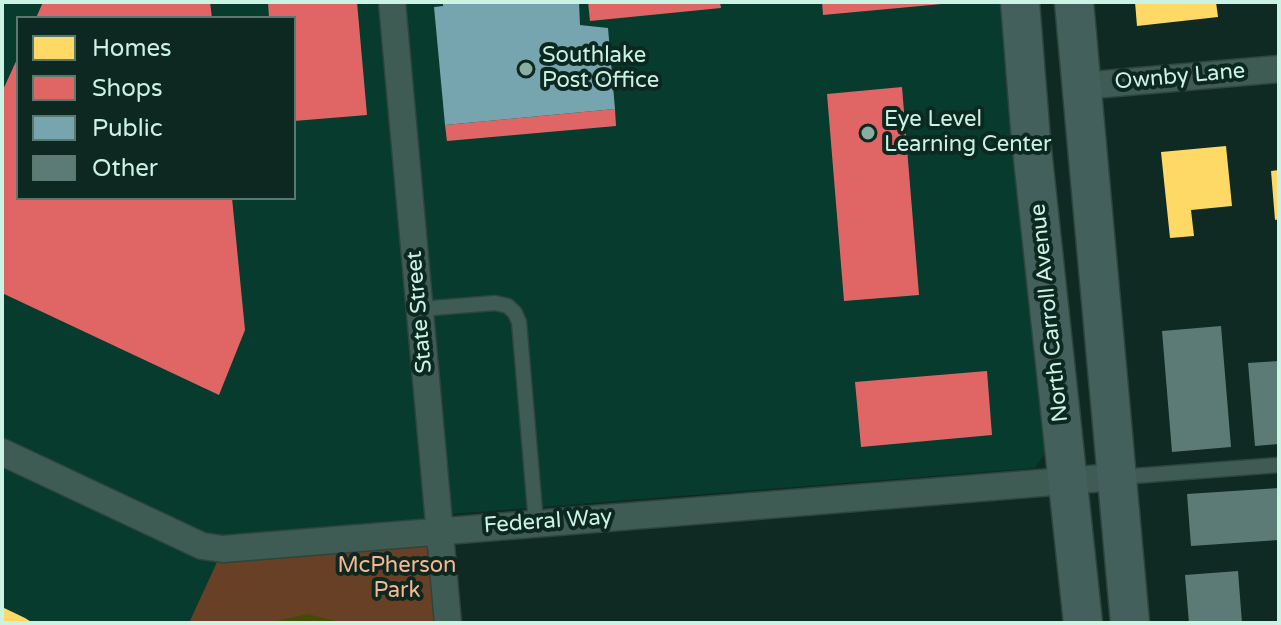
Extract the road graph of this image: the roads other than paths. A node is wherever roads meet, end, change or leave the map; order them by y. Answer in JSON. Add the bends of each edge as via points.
{"nodes":[{"id":1,"x":392,"y":2,"type":"edge"},
{"id":2,"x":1020,"y":2,"type":"edge"},
{"id":3,"x":1074,"y":2,"type":"edge"},
{"id":4,"x":1279,"y":69,"type":"edge"},
{"id":5,"x":1081,"y":86,"type":"junction"},
{"id":6,"x":420,"y":309,"type":"junction"},
{"id":7,"x":2,"y":452,"type":"edge"},
{"id":8,"x":1279,"y":465,"type":"edge"},
{"id":9,"x":1115,"y":477,"type":"junction"},
{"id":10,"x":1069,"y":481,"type":"junction"},
{"id":11,"x":536,"y":523,"type":"junction"},
{"id":12,"x":440,"y":530,"type":"junction"},
{"id":13,"x":448,"y":623,"type":"edge"},
{"id":14,"x":1083,"y":623,"type":"edge"},
{"id":15,"x":1130,"y":623,"type":"edge"}],
"edges":[{"from":1,"to":6,"type":"street","name":"State Street"},
{"from":2,"to":10,"type":"main road","name":"North Carroll Avenue"},
{"from":3,"to":5,"type":"main road"},
{"from":4,"to":5,"type":"street","name":"Ownby Lane"},
{"from":5,"to":9,"type":"main road"},
{"from":6,"to":11,"type":"lane","via":[[495,303],[515,313]]},
{"from":6,"to":12,"type":"street","name":"State Street"},
{"from":7,"to":12,"type":"street","name":"Federal Way","via":[[202,546],[223,549]]},
{"from":8,"to":9,"type":"lane"},
{"from":9,"to":10,"type":"street","name":"Federal Way"},
{"from":9,"to":15,"type":"main road"},
{"from":10,"to":11,"type":"street","name":"Federal Way"},
{"from":10,"to":14,"type":"main road","name":"North Carroll Avenue"},
{"from":11,"to":12,"type":"street","name":"Federal Way"},
{"from":12,"to":13,"type":"street","name":"State Street"}]}
